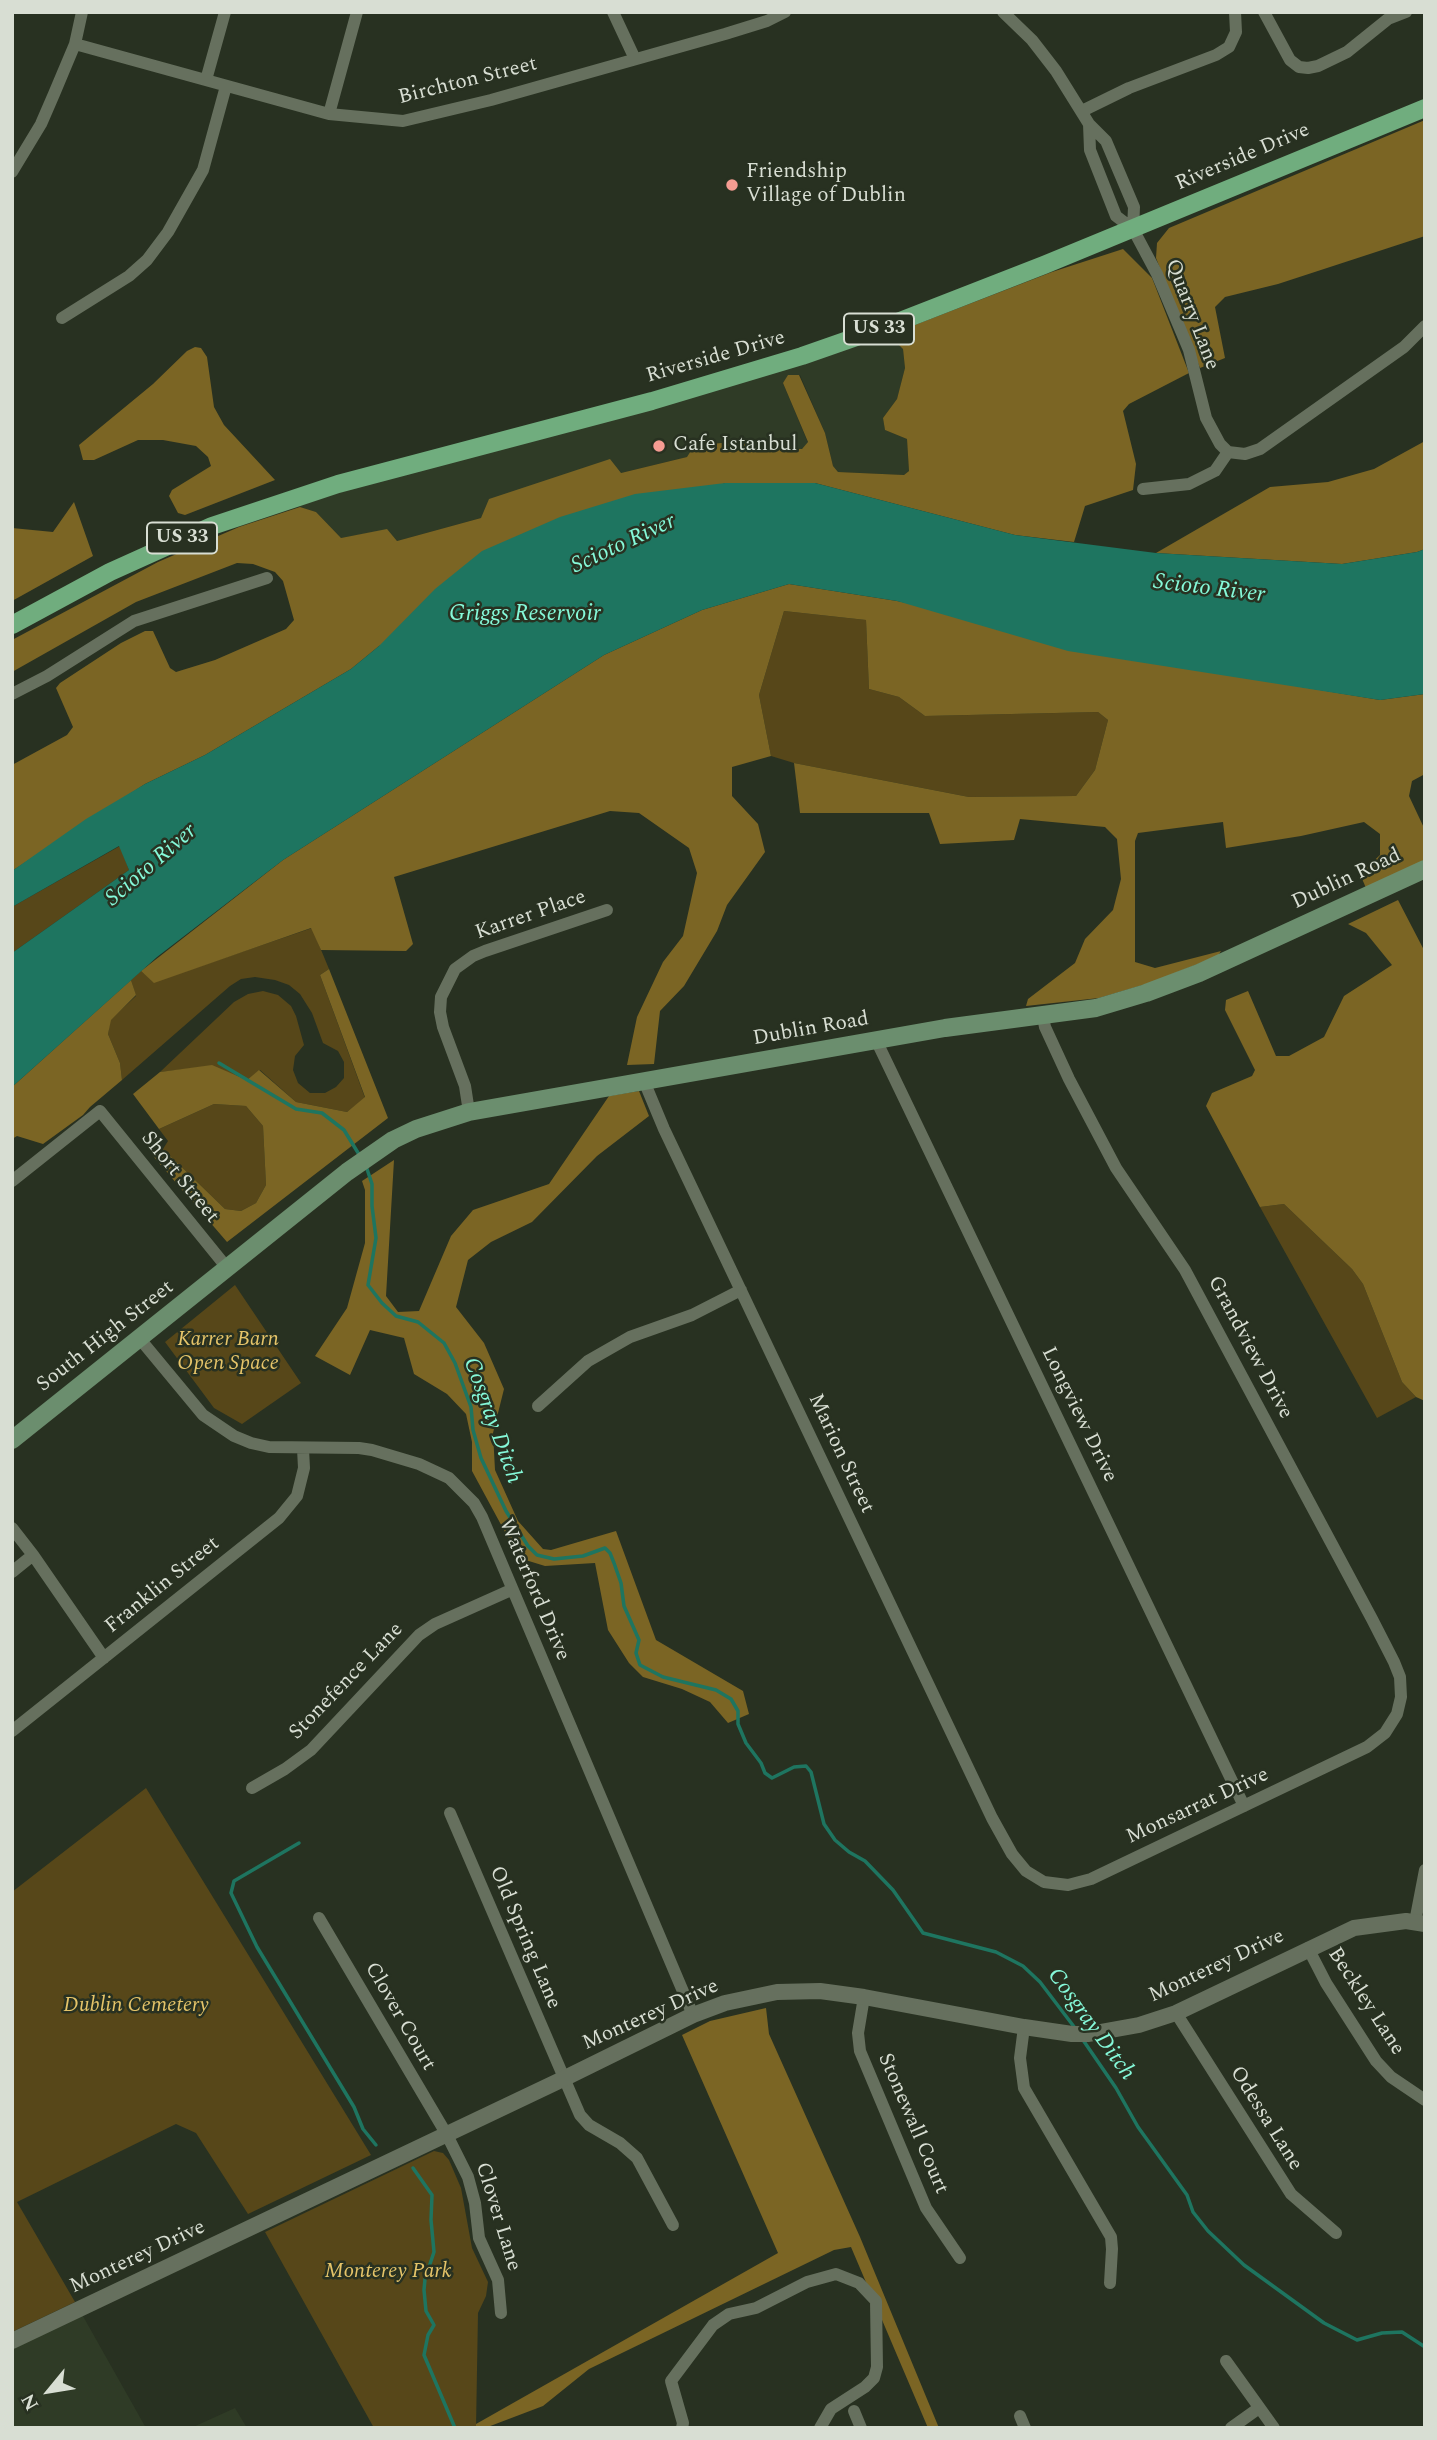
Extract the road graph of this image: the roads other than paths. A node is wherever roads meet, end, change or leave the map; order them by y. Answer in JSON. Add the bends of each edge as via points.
{"nodes":[{"id":1,"x":82,"y":12,"type":"edge"},
{"id":2,"x":225,"y":12,"type":"edge"},
{"id":3,"x":357,"y":12,"type":"edge"},
{"id":4,"x":614,"y":12,"type":"edge"},
{"id":5,"x":1003,"y":12,"type":"edge"},
{"id":6,"x":1236,"y":12,"type":"edge"},
{"id":7,"x":1264,"y":12,"type":"edge"},
{"id":8,"x":1406,"y":12,"type":"edge"},
{"id":9,"x":781,"y":13,"type":"edge"},
{"id":10,"x":75,"y":44,"type":"junction"},
{"id":11,"x":635,"y":59,"type":"junction"},
{"id":12,"x":206,"y":80,"type":"junction"},
{"id":13,"x":226,"y":86,"type":"junction"},
{"id":14,"x":1425,"y":107,"type":"edge"},
{"id":15,"x":1082,"y":111,"type":"junction"},
{"id":16,"x":329,"y":114,"type":"junction"},
{"id":17,"x":1089,"y":124,"type":"junction"},
{"id":18,"x":12,"y":172,"type":"edge"},
{"id":19,"x":1133,"y":229,"type":"junction"},
{"id":20,"x":62,"y":318,"type":"dead end"},
{"id":21,"x":1425,"y":326,"type":"edge"},
{"id":22,"x":1228,"y":452,"type":"junction"},
{"id":23,"x":1143,"y":489,"type":"dead end"},
{"id":24,"x":267,"y":578,"type":"dead end"},
{"id":25,"x":13,"y":624,"type":"edge"},
{"id":26,"x":12,"y":694,"type":"edge"},
{"id":27,"x":1425,"y":869,"type":"edge"},
{"id":28,"x":607,"y":910,"type":"dead end"},
{"id":29,"x":1043,"y":1017,"type":"junction"},
{"id":30,"x":877,"y":1042,"type":"junction"},
{"id":31,"x":643,"y":1082,"type":"junction"},
{"id":32,"x":469,"y":1112,"type":"junction"},
{"id":33,"x":12,"y":1181,"type":"edge"},
{"id":34,"x":228,"y":1269,"type":"junction"},
{"id":35,"x":741,"y":1290,"type":"junction"},
{"id":36,"x":140,"y":1339,"type":"junction"},
{"id":37,"x":538,"y":1406,"type":"dead end"},
{"id":38,"x":12,"y":1440,"type":"edge"},
{"id":39,"x":303,"y":1449,"type":"junction"},
{"id":40,"x":12,"y":1528,"type":"edge"},
{"id":41,"x":33,"y":1555,"type":"junction"},
{"id":42,"x":12,"y":1572,"type":"edge"},
{"id":43,"x":511,"y":1590,"type":"junction"},
{"id":44,"x":104,"y":1658,"type":"junction"},
{"id":45,"x":1400,"y":1705,"type":"joint"},
{"id":46,"x":12,"y":1731,"type":"edge"},
{"id":47,"x":252,"y":1788,"type":"dead end"},
{"id":48,"x":1244,"y":1805,"type":"junction"},
{"id":49,"x":450,"y":1813,"type":"dead end"},
{"id":50,"x":1005,"y":1841,"type":"joint"},
{"id":51,"x":1425,"y":1870,"type":"edge"},
{"id":52,"x":319,"y":1918,"type":"dead end"},
{"id":53,"x":1420,"y":1923,"type":"edge"},
{"id":54,"x":1308,"y":1948,"type":"junction"},
{"id":55,"x":864,"y":1997,"type":"junction"},
{"id":56,"x":1176,"y":2013,"type":"junction"},
{"id":57,"x":693,"y":2015,"type":"junction"},
{"id":58,"x":1024,"y":2027,"type":"junction"},
{"id":59,"x":563,"y":2079,"type":"junction"},
{"id":60,"x":1425,"y":2100,"type":"edge"},
{"id":61,"x":447,"y":2135,"type":"junction"},
{"id":62,"x":673,"y":2225,"type":"dead end"},
{"id":63,"x":1336,"y":2233,"type":"dead end"},
{"id":64,"x":960,"y":2258,"type":"dead end"},
{"id":65,"x":1110,"y":2283,"type":"dead end"},
{"id":66,"x":501,"y":2313,"type":"dead end"},
{"id":67,"x":12,"y":2341,"type":"edge"},
{"id":68,"x":1226,"y":2361,"type":"dead end"},
{"id":69,"x":1259,"y":2408,"type":"junction"},
{"id":70,"x":854,"y":2411,"type":"dead end"},
{"id":71,"x":682,"y":2428,"type":"edge"},
{"id":72,"x":820,"y":2428,"type":"edge"},
{"id":73,"x":861,"y":2428,"type":"edge"},
{"id":74,"x":1231,"y":2428,"type":"edge"},
{"id":75,"x":1274,"y":2428,"type":"edge"}],
"edges":[{"from":1,"to":10,"type":"street"},
{"from":2,"to":12,"type":"street"},
{"from":3,"to":16,"type":"street"},
{"from":4,"to":11,"type":"street"},
{"from":5,"to":15,"type":"street","via":[[1032,40]]},
{"from":6,"to":15,"type":"street","via":[[1236,32],[1229,47]]},
{"from":7,"to":8,"type":"street","via":[[1290,60],[1299,67],[1318,66],[1347,52],[1388,19]]},
{"from":9,"to":11,"type":"street","name":"Birchton Street","via":[[754,26]]},
{"from":10,"to":12,"type":"street","name":"Birchton Street"},
{"from":10,"to":18,"type":"street","via":[[41,124]]},
{"from":11,"to":16,"type":"street","name":"Birchton Street","via":[[403,121]]},
{"from":12,"to":13,"type":"street","name":"Birchton Street"},
{"from":13,"to":16,"type":"street","name":"Birchton Street"},
{"from":13,"to":20,"type":"street","via":[[203,170],[168,232],[130,276]]},
{"from":14,"to":19,"type":"main road","name":"Riverside Drive","number":"US 33"},
{"from":15,"to":17,"type":"street"},
{"from":17,"to":19,"type":"street","via":[[1106,141],[1134,207]]},
{"from":17,"to":19,"type":"street","via":[[1090,150],[1116,215]]},
{"from":19,"to":22,"type":"street","name":"Quarry Lane","via":[[1189,350],[1206,418]]},
{"from":19,"to":25,"type":"main road","name":"Riverside Drive","number":"US 33","via":[[802,356],[245,514],[147,555]]},
{"from":21,"to":22,"type":"street","via":[[1404,347],[1261,449],[1245,454]]},
{"from":22,"to":23,"type":"street","via":[[1208,476],[1189,484]]},
{"from":24,"to":26,"type":"street","via":[[134,621]]},
{"from":27,"to":29,"type":"main road","name":"Dublin Road","via":[[1199,973],[1096,1008]]},
{"from":28,"to":32,"type":"street","name":"Karrer Place","via":[[485,951],[455,969],[441,998],[440,1012]]},
{"from":29,"to":30,"type":"main road","name":"Dublin Road","via":[[945,1028]]},
{"from":29,"to":45,"type":"street","name":"Grandview Drive","via":[[1115,1168],[1185,1270],[1389,1651],[1400,1677]]},
{"from":30,"to":31,"type":"main road","name":"Dublin Road"},
{"from":30,"to":48,"type":"street","name":"Longview Drive"},
{"from":31,"to":32,"type":"main road","name":"Dublin Road"},
{"from":31,"to":35,"type":"street","name":"Marion Street"},
{"from":32,"to":34,"type":"main road","name":"Dublin Road","via":[[416,1129],[378,1149]]},
{"from":33,"to":34,"type":"street","name":"Short Street","via":[[100,1111]]},
{"from":34,"to":36,"type":"main road","name":"South High Street"},
{"from":35,"to":37,"type":"street","via":[[692,1315],[630,1337],[588,1361]]},
{"from":35,"to":50,"type":"street","name":"Marion Street"},
{"from":36,"to":38,"type":"main road","name":"South High Street"},
{"from":36,"to":39,"type":"street","name":"Waterford Drive","via":[[216,1426],[251,1443]]},
{"from":39,"to":43,"type":"street","name":"Waterford Drive","via":[[372,1450],[449,1478],[482,1517]]},
{"from":39,"to":44,"type":"street","name":"Franklin Street","via":[[297,1496],[279,1518]]},
{"from":40,"to":41,"type":"street"},
{"from":41,"to":42,"type":"street"},
{"from":41,"to":44,"type":"street"},
{"from":43,"to":47,"type":"street","name":"Stonefence Lane","via":[[419,1635],[311,1750]]},
{"from":43,"to":57,"type":"street","name":"Waterford Drive"},
{"from":44,"to":46,"type":"street","name":"Franklin Street"},
{"from":45,"to":48,"type":"street","name":"Monsarrat Drive","via":[[1385,1733],[1367,1747]]},
{"from":48,"to":50,"type":"street","name":"Monsarrat Drive","via":[[1091,1879],[1068,1885],[1044,1882],[1026,1871]]},
{"from":49,"to":59,"type":"street","name":"Old Spring Lane"},
{"from":51,"to":53,"type":"street"},
{"from":52,"to":61,"type":"street","name":"Clover Court"},
{"from":53,"to":54,"type":"street","name":"Monterey Drive","via":[[1354,1928]]},
{"from":54,"to":56,"type":"street","name":"Monterey Drive"},
{"from":54,"to":60,"type":"street","name":"Beckley Lane","via":[[1376,2061]]},
{"from":55,"to":57,"type":"street","name":"Monterey Drive","via":[[777,1992]]},
{"from":55,"to":58,"type":"street","name":"Monterey Drive"},
{"from":55,"to":64,"type":"street","name":"Stonewall Court","via":[[858,2025],[860,2051],[926,2208]]},
{"from":56,"to":58,"type":"street","name":"Monterey Drive","via":[[1089,2034]]},
{"from":56,"to":63,"type":"street","name":"Odessa Lane","via":[[1291,2194]]},
{"from":57,"to":59,"type":"street","name":"Monterey Drive"},
{"from":58,"to":65,"type":"street","via":[[1020,2058],[1024,2088],[1111,2237]]},
{"from":59,"to":61,"type":"street","name":"Monterey Drive"},
{"from":59,"to":62,"type":"street","name":"Old Spring Lane","via":[[584,2121],[637,2158]]},
{"from":61,"to":66,"type":"street","name":"Clover Lane","via":[[472,2191],[479,2238],[498,2280]]},
{"from":61,"to":67,"type":"street","name":"Monterey Drive"},
{"from":68,"to":69,"type":"street"},
{"from":69,"to":74,"type":"street"},
{"from":69,"to":75,"type":"street"},
{"from":70,"to":73,"type":"street"},
{"from":71,"to":72,"type":"street","via":[[671,2381],[713,2325],[807,2281],[836,2274],[859,2283],[876,2301],[877,2367],[874,2378],[831,2409]]}]}
